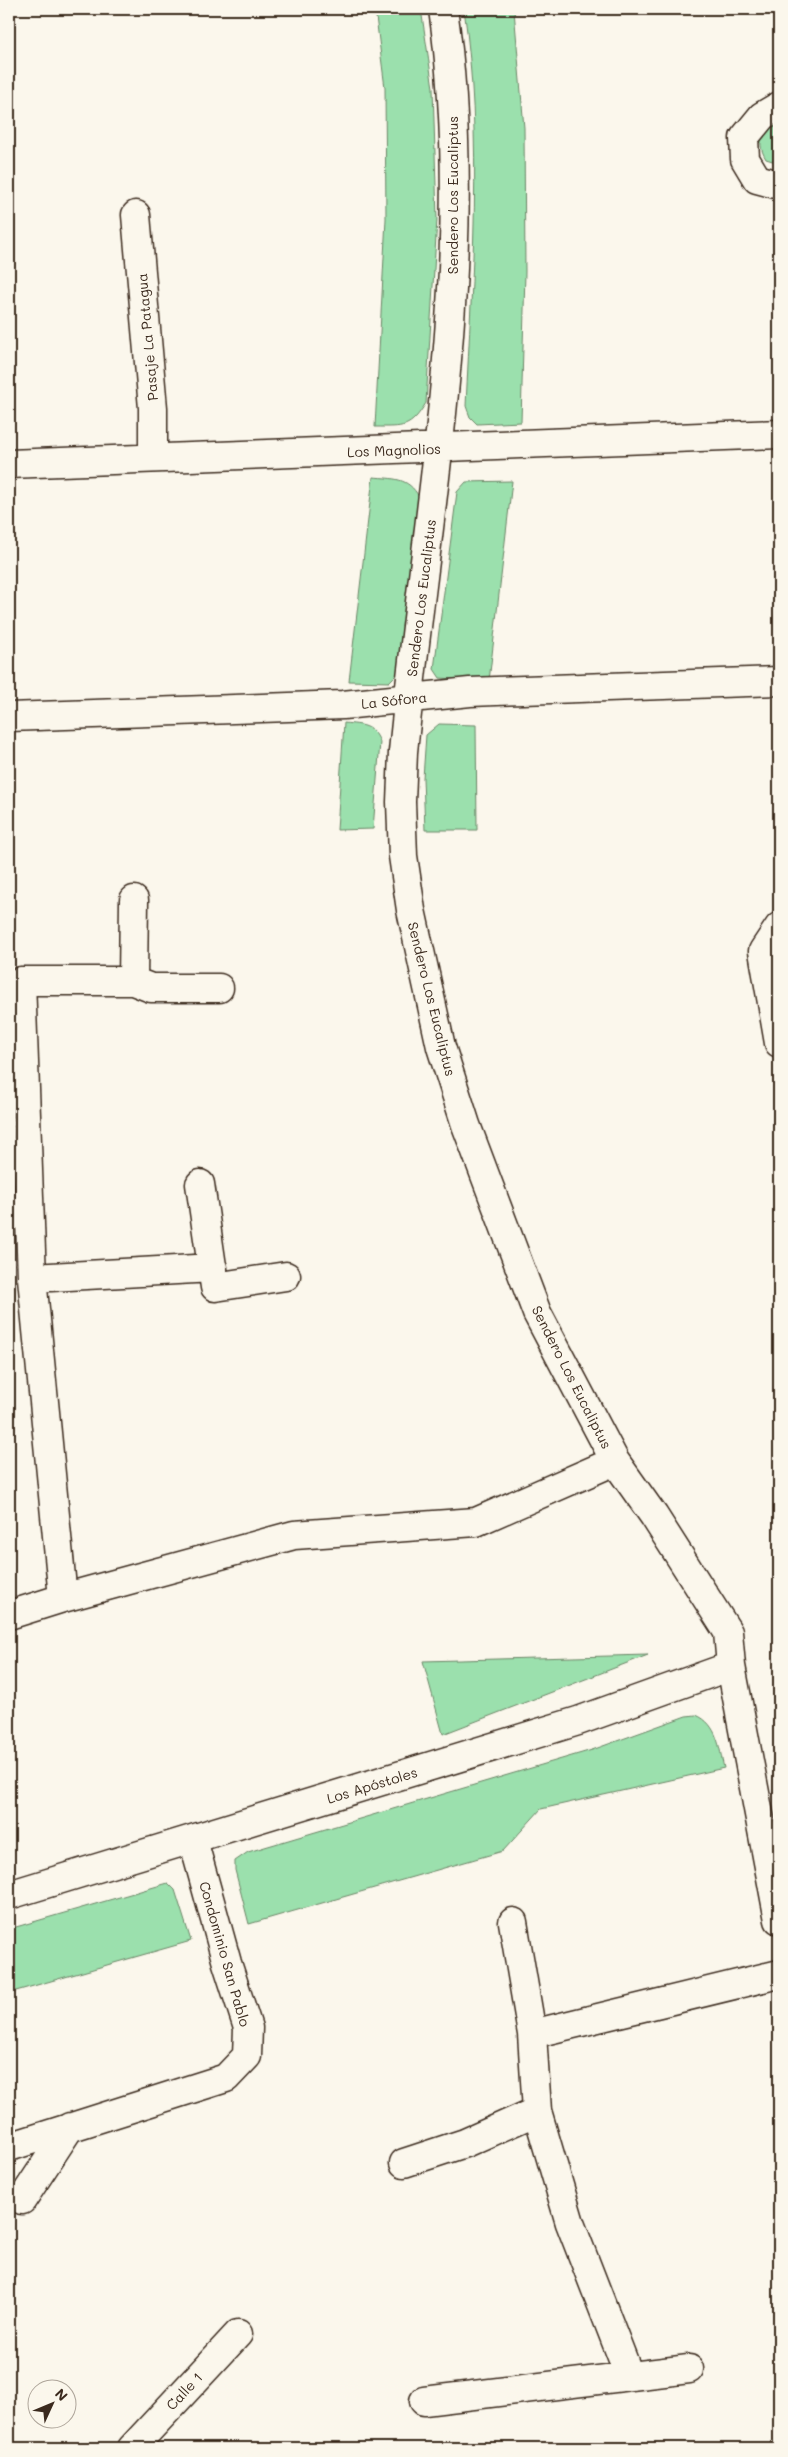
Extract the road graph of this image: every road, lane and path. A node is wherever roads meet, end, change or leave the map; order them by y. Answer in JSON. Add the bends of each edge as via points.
{"nodes":[{"id":1,"x":443,"y":9,"type":"edge"},
{"id":2,"x":779,"y":106,"type":"edge"},
{"id":3,"x":779,"y":185,"type":"edge"},
{"id":4,"x":136,"y":215,"type":"dead end"},
{"id":5,"x":779,"y":434,"type":"edge"},
{"id":6,"x":439,"y":449,"type":"junction"},
{"id":7,"x":153,"y":458,"type":"junction"},
{"id":8,"x":9,"y":464,"type":"edge"},
{"id":9,"x":779,"y":681,"type":"edge"},
{"id":10,"x":408,"y":698,"type":"junction"},
{"id":11,"x":9,"y":717,"type":"edge"},
{"id":12,"x":134,"y":900,"type":"dead end"},
{"id":13,"x":779,"y":927,"type":"edge"},
{"id":14,"x":15,"y":975,"type":"edge"},
{"id":15,"x":133,"y":981,"type":"junction"},
{"id":16,"x":219,"y":988,"type":"dead end"},
{"id":17,"x":779,"y":1043,"type":"edge"},
{"id":18,"x":200,"y":1184,"type":"dead end"},
{"id":19,"x":212,"y":1268,"type":"junction"},
{"id":20,"x":286,"y":1276,"type":"dead end"},
{"id":21,"x":32,"y":1278,"type":"junction"},
{"id":22,"x":615,"y":1461,"type":"junction"},
{"id":23,"x":63,"y":1598,"type":"junction"},
{"id":24,"x":9,"y":1615,"type":"edge"},
{"id":25,"x":731,"y":1666,"type":"junction"},
{"id":26,"x":193,"y":1840,"type":"junction"},
{"id":27,"x":9,"y":1895,"type":"edge"},
{"id":28,"x":779,"y":1920,"type":"edge"},
{"id":29,"x":513,"y":1922,"type":"dead end"},
{"id":30,"x":779,"y":1974,"type":"edge"},
{"id":31,"x":532,"y":2034,"type":"junction"},
{"id":32,"x":538,"y":2111,"type":"junction"},
{"id":33,"x":70,"y":2127,"type":"junction"},
{"id":34,"x":9,"y":2147,"type":"edge"},
{"id":35,"x":404,"y":2163,"type":"dead end"},
{"id":36,"x":22,"y":2200,"type":"dead end"},
{"id":37,"x":238,"y":2334,"type":"dead end"},
{"id":38,"x":689,"y":2369,"type":"dead end"},
{"id":39,"x":629,"y":2375,"type":"junction"},
{"id":40,"x":424,"y":2401,"type":"dead end"},
{"id":41,"x":132,"y":2448,"type":"edge"}],
"edges":[{"from":1,"to":6,"type":"street","name":"Sendero Los Eucaliptus","via":[[453,122],[454,214]]},
{"from":2,"to":3,"type":"street","via":[[762,116],[744,138],[745,159],[757,179]]},
{"from":4,"to":7,"type":"street","name":"Pasaje La Patagua","via":[[153,408]]},
{"from":5,"to":6,"type":"street","name":"Los Magnolios"},
{"from":6,"to":7,"type":"street","name":"Los Magnolios"},
{"from":6,"to":10,"type":"street","name":"Sendero Los Eucaliptus"},
{"from":7,"to":8,"type":"street","name":"Los Magnolios"},
{"from":9,"to":10,"type":"street","name":"La Sófora","via":[[470,692]]},
{"from":10,"to":11,"type":"street","name":"La Sófora","via":[[343,705]]},
{"from":10,"to":22,"type":"street","name":"Sendero Los Eucaliptus","via":[[401,802],[403,856],[424,979],[441,1047],[466,1125],[537,1313]]},
{"from":12,"to":15,"type":"street"},
{"from":13,"to":17,"type":"street","via":[[763,951]]},
{"from":14,"to":15,"type":"street"},
{"from":14,"to":21,"type":"street"},
{"from":15,"to":16,"type":"street","via":[[151,988]]},
{"from":18,"to":19,"type":"street"},
{"from":19,"to":20,"type":"street","via":[[215,1287]]},
{"from":19,"to":21,"type":"street"},
{"from":21,"to":23,"type":"street"},
{"from":22,"to":23,"type":"street","via":[[476,1522],[294,1535]]},
{"from":22,"to":25,"type":"street","name":"Sendero Los Eucaliptus","via":[[728,1632]]},
{"from":23,"to":24,"type":"street"},
{"from":25,"to":26,"type":"street","name":"Los Apóstoles","via":[[578,1721]]},
{"from":25,"to":28,"type":"street","name":"Sendero Los Eucaliptus"},
{"from":26,"to":27,"type":"street","name":"Los Apóstoles"},
{"from":26,"to":33,"type":"street","name":"Condominio San Pablo","via":[[248,2028],[246,2056],[226,2078]]},
{"from":29,"to":31,"type":"street"},
{"from":30,"to":31,"type":"street"},
{"from":31,"to":32,"type":"street"},
{"from":32,"to":35,"type":"street","via":[[465,2143]]},
{"from":32,"to":39,"type":"street","via":[[570,2223]]},
{"from":33,"to":34,"type":"street","name":"Condominio San Pablo"},
{"from":33,"to":36,"type":"street"},
{"from":37,"to":41,"type":"street","name":"Calle 1"},
{"from":38,"to":39,"type":"street"},
{"from":39,"to":40,"type":"street"}]}
